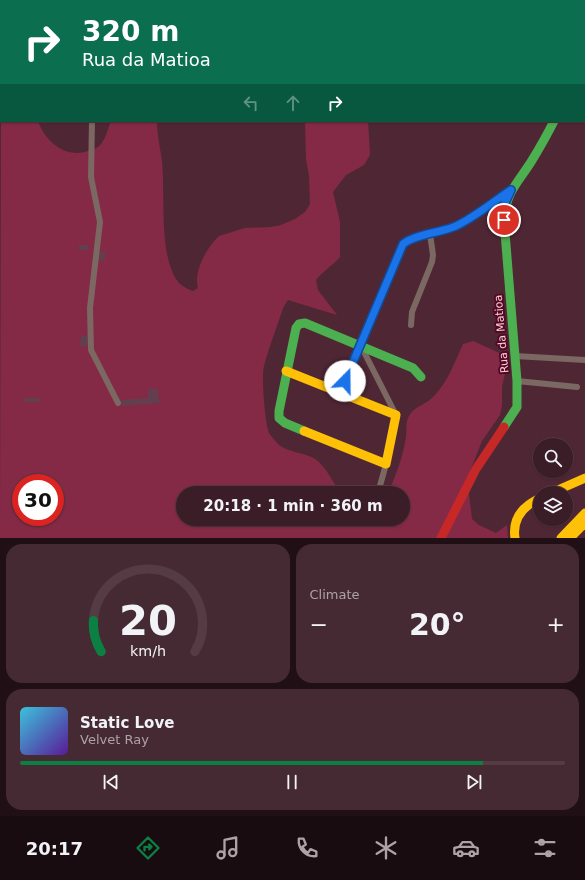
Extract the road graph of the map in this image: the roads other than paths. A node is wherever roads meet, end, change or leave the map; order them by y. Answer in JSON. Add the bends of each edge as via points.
{"nodes":[{"id":1,"x":92,"y":122,"type":"edge"},
{"id":2,"x":553,"y":122,"type":"edge"},
{"id":3,"x":511,"y":190,"type":"junction"},
{"id":4,"x":430,"y":234,"type":"junction"},
{"id":5,"x":411,"y":325,"type":"dead end"},
{"id":6,"x":360,"y":345,"type":"junction"},
{"id":7,"x":515,"y":356,"type":"junction"},
{"id":8,"x":585,"y":360,"type":"edge"},
{"id":9,"x":286,"y":371,"type":"junction"},
{"id":10,"x":421,"y":377,"type":"dead end"},
{"id":11,"x":517,"y":382,"type":"junction"},
{"id":12,"x":577,"y":387,"type":"dead end"},
{"id":13,"x":340,"y":393,"type":"junction"},
{"id":14,"x":118,"y":403,"type":"dead end"},
{"id":15,"x":396,"y":415,"type":"junction"},
{"id":16,"x":386,"y":464,"type":"junction"},
{"id":17,"x":585,"y":478,"type":"edge"},
{"id":18,"x":380,"y":486,"type":"edge"},
{"id":19,"x":567,"y":486,"type":"edge"},
{"id":20,"x":533,"y":501,"type":"edge"},
{"id":21,"x":585,"y":513,"type":"edge"},
{"id":22,"x":585,"y":523,"type":"edge"},
{"id":23,"x":441,"y":538,"type":"edge"},
{"id":24,"x":515,"y":538,"type":"edge"},
{"id":25,"x":561,"y":538,"type":"edge"},
{"id":26,"x":570,"y":538,"type":"edge"}],
"edges":[{"from":1,"to":14,"type":"street","via":[[91,177],[100,222],[90,308],[91,350]]},
{"from":2,"to":3,"type":"street","name":"Rua da Matioa","via":[[524,173]]},
{"from":3,"to":4,"type":"street","via":[[455,226]]},
{"from":3,"to":7,"type":"street","name":"Rua da Matioa","via":[[504,205],[504,220]]},
{"from":4,"to":5,"type":"street","via":[[432,262],[412,312]]},
{"from":4,"to":6,"type":"street","via":[[409,239],[403,244]]},
{"from":6,"to":9,"type":"street","via":[[305,323],[300,324],[296,328]]},
{"from":6,"to":10,"type":"street","via":[[413,368]]},
{"from":6,"to":13,"type":"street"},
{"from":6,"to":15,"type":"street"},
{"from":7,"to":8,"type":"street"},
{"from":7,"to":11,"type":"street","name":"Rua da Matioa"},
{"from":9,"to":13,"type":"street"},
{"from":9,"to":16,"type":"street","via":[[279,411],[280,418],[285,423]]},
{"from":11,"to":12,"type":"street"},
{"from":11,"to":23,"type":"street","name":"Rua da Matioa","via":[[517,407],[476,469]]},
{"from":13,"to":15,"type":"street"},
{"from":15,"to":16,"type":"street"},
{"from":16,"to":18,"type":"street"},
{"from":17,"to":19,"type":"street"},
{"from":20,"to":24,"type":"street","via":[[520,511],[515,521]]},
{"from":21,"to":25,"type":"street"},
{"from":22,"to":26,"type":"street"}]}
